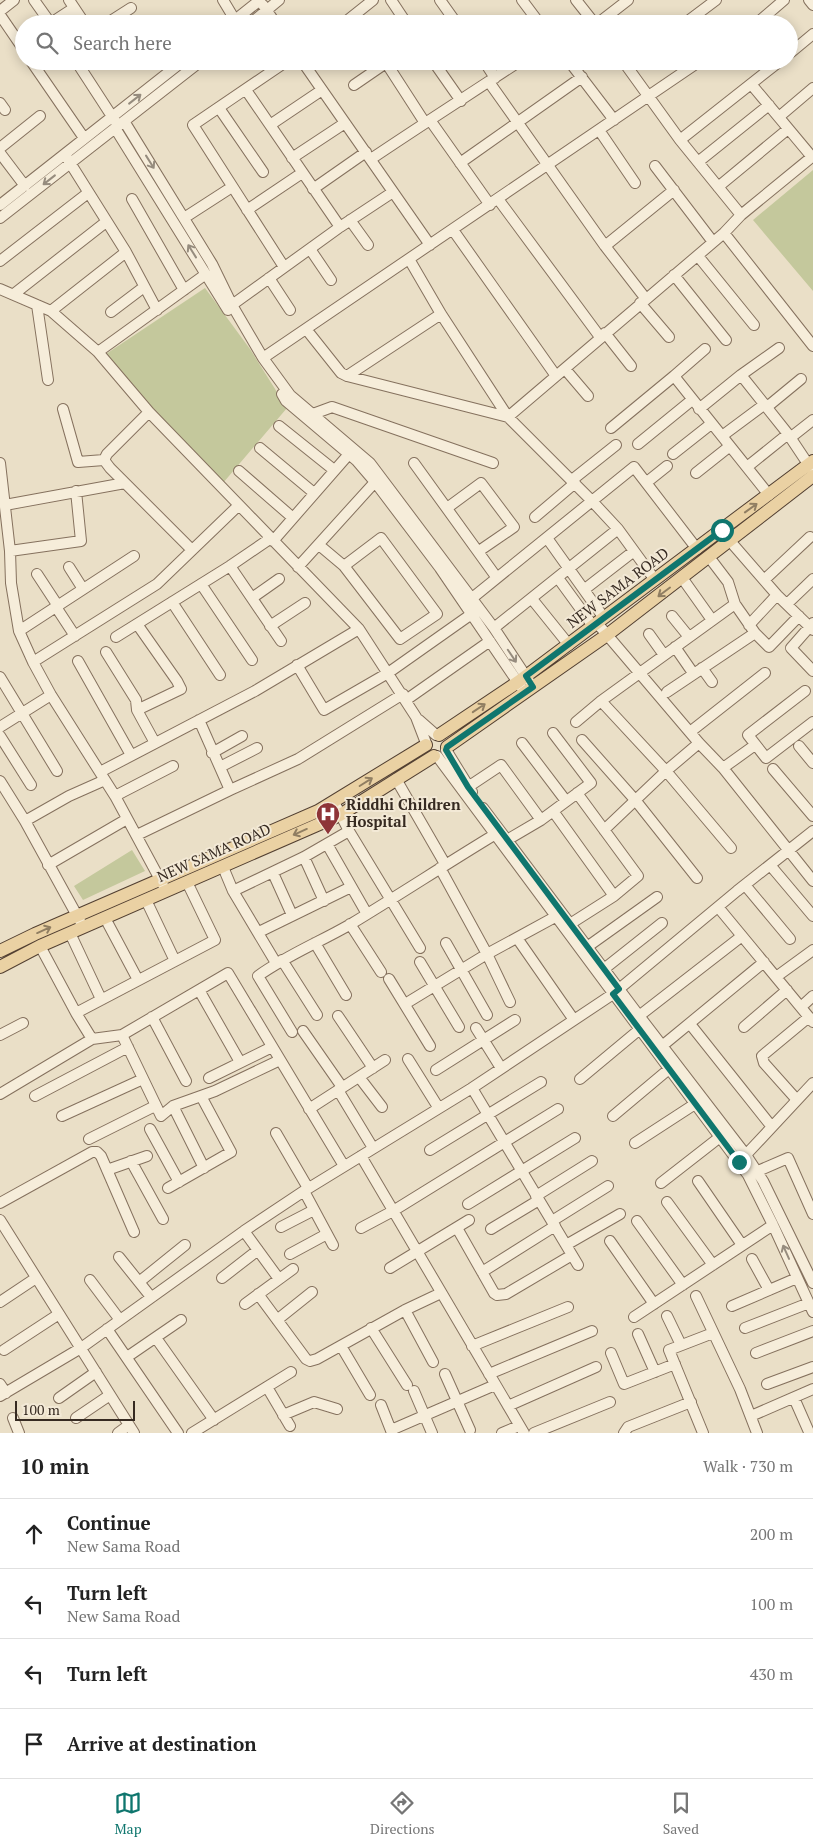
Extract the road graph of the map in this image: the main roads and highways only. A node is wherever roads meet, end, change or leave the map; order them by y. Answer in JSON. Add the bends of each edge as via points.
{"nodes":[{"id":1,"x":812,"y":468,"type":"edge"},
{"id":2,"x":526,"y":684,"type":"junction"},
{"id":3,"x":432,"y":740,"type":"junction"},
{"id":4,"x":441,"y":752,"type":"junction"},
{"id":5,"x":0,"y":951,"type":"edge"},
{"id":6,"x":0,"y":967,"type":"edge"}],
"edges":[{"from":2,"to":1,"type":"main road","name":"NEW SAMA ROAD","one_way":true,"via":[[598,623],[769,495]]},
{"from":1,"to":2,"type":"main road","name":"NEW SAMA ROAD","one_way":true,"via":[[730,541],[607,635]]},
{"from":3,"to":2,"type":"main road","name":"NEW SAMA ROAD","one_way":true},
{"from":2,"to":4,"type":"main road","name":"NEW SAMA ROAD"},
{"from":3,"to":4,"type":"main road","via":[[428,752]]},
{"from":3,"to":4,"type":"main road","via":[[446,740]]},
{"from":5,"to":3,"type":"main road","name":"NEW SAMA ROAD","one_way":true,"via":[[318,811]]},
{"from":4,"to":6,"type":"main road","name":"NEW SAMA ROAD","one_way":true,"via":[[340,814],[40,946]]}]}
